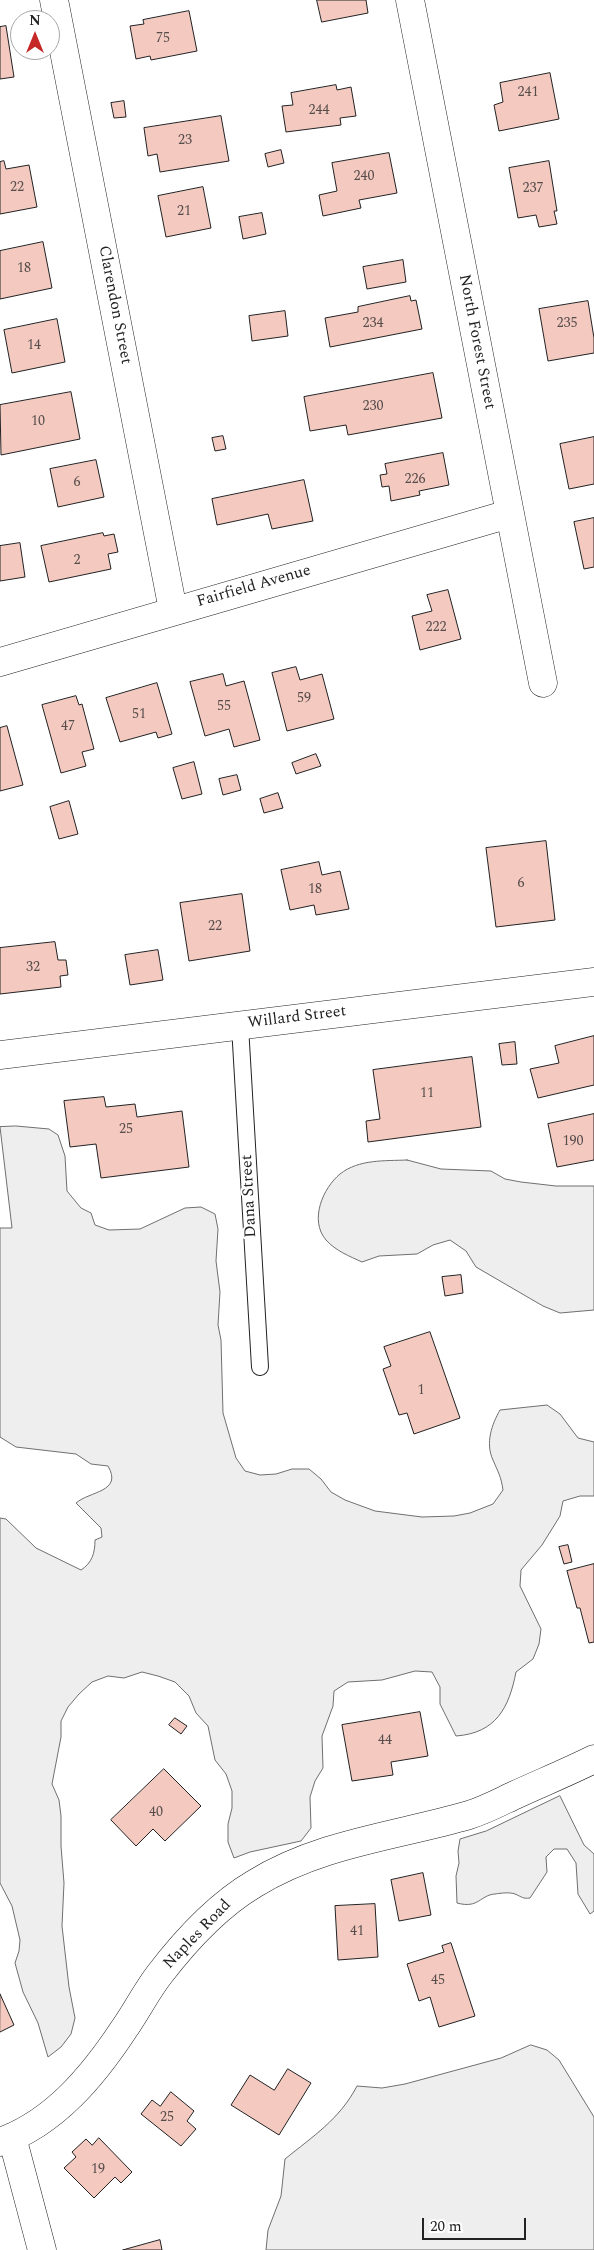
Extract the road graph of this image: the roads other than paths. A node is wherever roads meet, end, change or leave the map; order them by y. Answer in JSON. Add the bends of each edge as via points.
{"nodes":[{"id":1,"x":54,"y":0,"type":"edge"},
{"id":2,"x":410,"y":0,"type":"edge"},
{"id":3,"x":509,"y":514,"type":"junction"},
{"id":4,"x":173,"y":610,"type":"junction"},
{"id":5,"x":0,"y":662,"type":"edge"},
{"id":6,"x":543,"y":683,"type":"dead end"},
{"id":7,"x":594,"y":982,"type":"edge"},
{"id":8,"x":240,"y":1026,"type":"junction"},
{"id":9,"x":0,"y":1055,"type":"edge"},
{"id":10,"x":260,"y":1367,"type":"dead end"},
{"id":11,"x":594,"y":1760,"type":"edge"},
{"id":12,"x":6,"y":2140,"type":"edge"},
{"id":13,"x":42,"y":2250,"type":"edge"}],
"edges":[{"from":1,"to":4,"type":"street","name":"Clarendon Street"},
{"from":2,"to":3,"type":"street","name":"North Forest Street"},
{"from":3,"to":4,"type":"street","name":"Fairfield Avenue"},
{"from":3,"to":6,"type":"street","name":"North Forest Street"},
{"from":4,"to":5,"type":"street","name":"Fairfield Avenue"},
{"from":7,"to":8,"type":"street","name":"Willard Street"},
{"from":8,"to":9,"type":"street","name":"Willard Street"},
{"from":8,"to":10,"type":"lane","name":"Dana Street"},
{"from":11,"to":12,"type":"street","name":"Naples Road","via":[[472,1814],[335,1847],[254,1883],[214,1914],[176,1954],[83,2083],[50,2114]]},
{"from":12,"to":13,"type":"street"}]}
